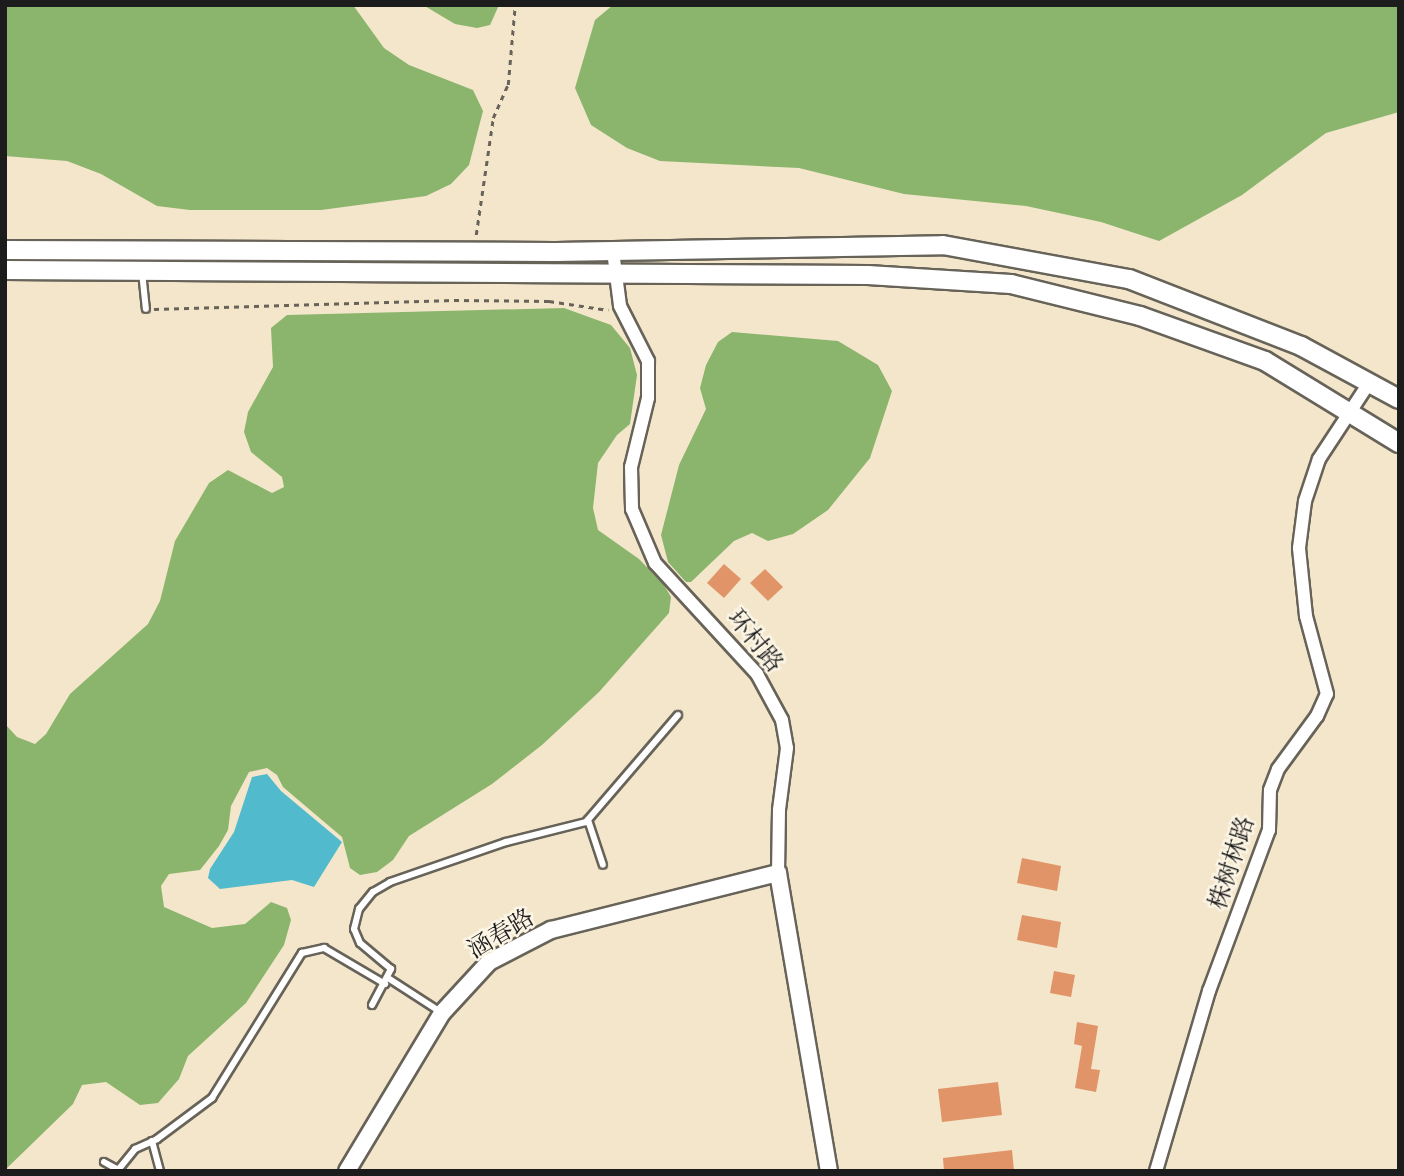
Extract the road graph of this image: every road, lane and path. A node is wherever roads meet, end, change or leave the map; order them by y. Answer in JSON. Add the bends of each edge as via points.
{"nodes":[{"id":1,"x":515,"y":5,"type":"edge"},
{"id":2,"x":5,"y":250,"type":"edge"},
{"id":3,"x":477,"y":251,"type":"junction"},
{"id":4,"x":613,"y":251,"type":"junction"},
{"id":5,"x":5,"y":270,"type":"edge"},
{"id":6,"x":142,"y":270,"type":"junction"},
{"id":7,"x":613,"y":273,"type":"junction"},
{"id":8,"x":146,"y":309,"type":"joint"},
{"id":9,"x":632,"y":329,"type":"junction"},
{"id":10,"x":1369,"y":383,"type":"junction"},
{"id":11,"x":1398,"y":397,"type":"edge"},
{"id":12,"x":1352,"y":412,"type":"junction"},
{"id":13,"x":1399,"y":443,"type":"edge"},
{"id":14,"x":678,"y":715,"type":"dead end"},
{"id":15,"x":588,"y":820,"type":"junction"},
{"id":16,"x":603,"y":865,"type":"dead end"},
{"id":17,"x":778,"y":873,"type":"junction"},
{"id":18,"x":386,"y":981,"type":"junction"},
{"id":19,"x":372,"y":1005,"type":"dead end"},
{"id":20,"x":442,"y":1013,"type":"junction"},
{"id":21,"x":152,"y":1141,"type":"junction"},
{"id":22,"x":104,"y":1162,"type":"dead end"},
{"id":23,"x":119,"y":1170,"type":"edge"},
{"id":24,"x":160,"y":1171,"type":"edge"},
{"id":25,"x":346,"y":1171,"type":"edge"},
{"id":26,"x":830,"y":1171,"type":"edge"},
{"id":27,"x":1156,"y":1171,"type":"edge"}],
"edges":[{"from":1,"to":3,"type":"path","via":[[508,85],[493,118],[486,152],[475,227]]},
{"from":2,"to":3,"type":"main road"},
{"from":3,"to":4,"type":"main road"},
{"from":4,"to":7,"type":"street","name":"环村路"},
{"from":4,"to":10,"type":"main road","via":[[943,245],[1129,279],[1301,346]]},
{"from":5,"to":6,"type":"main road"},
{"from":6,"to":7,"type":"main road"},
{"from":6,"to":8,"type":"lane"},
{"from":7,"to":9,"type":"street","name":"环村路","via":[[620,306]]},
{"from":7,"to":12,"type":"main road","via":[[868,275],[1011,284],[1140,316],[1265,361]]},
{"from":8,"to":9,"type":"path","via":[[549,301],[599,306]]},
{"from":9,"to":17,"type":"street","name":"环村路","via":[[648,361],[648,398],[631,467],[632,509],[655,563],[757,674],[782,720],[787,748],[779,810]]},
{"from":10,"to":11,"type":"main road"},
{"from":10,"to":12,"type":"street","name":"株树林路"},
{"from":12,"to":13,"type":"main road"},
{"from":12,"to":27,"type":"street","name":"株树林路","via":[[1319,459],[1305,502],[1299,548],[1306,616],[1327,694],[1317,716],[1278,769],[1270,790],[1269,830],[1209,991]]},
{"from":14,"to":15,"type":"lane"},
{"from":15,"to":16,"type":"lane"},
{"from":15,"to":18,"type":"lane","via":[[506,842],[373,892],[359,909],[354,929],[360,943],[389,965]]},
{"from":17,"to":20,"type":"street","name":"涵春路","via":[[551,930],[489,962]]},
{"from":17,"to":26,"type":"street","name":"环村路"},
{"from":18,"to":19,"type":"lane"},
{"from":18,"to":20,"type":"lane"},
{"from":18,"to":21,"type":"lane","via":[[324,948],[302,953],[212,1098]]},
{"from":20,"to":25,"type":"street","name":"涵春路"},
{"from":21,"to":23,"type":"lane","via":[[135,1149]]},
{"from":21,"to":24,"type":"lane"},
{"from":22,"to":23,"type":"lane"}]}
